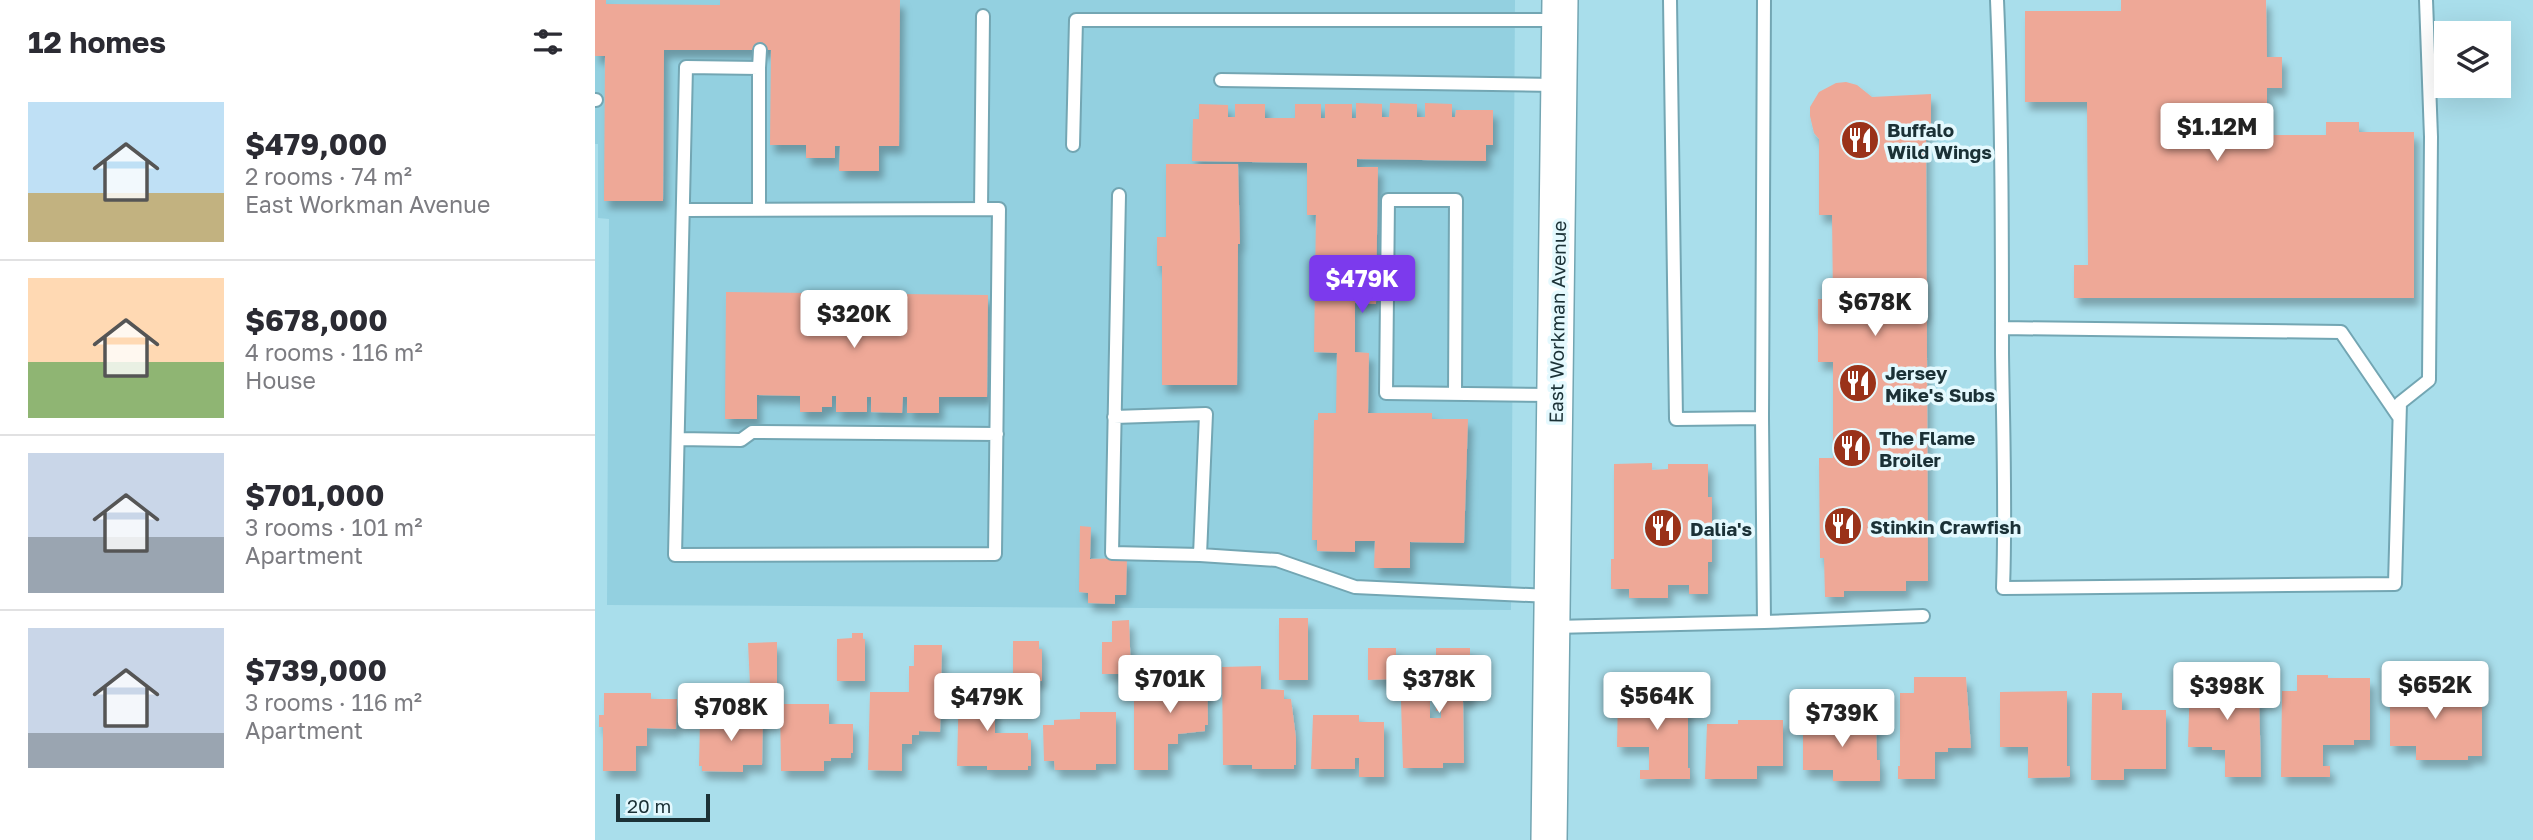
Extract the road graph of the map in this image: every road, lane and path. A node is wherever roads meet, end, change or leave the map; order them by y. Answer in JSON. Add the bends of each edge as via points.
{"nodes":[{"id":1,"x":1670,"y":0,"type":"edge"},
{"id":2,"x":1764,"y":0,"type":"edge"},
{"id":3,"x":1997,"y":0,"type":"edge"},
{"id":4,"x":2426,"y":0,"type":"edge"},
{"id":5,"x":1560,"y":10,"type":"edge"},
{"id":6,"x":983,"y":16,"type":"dead end"},
{"id":7,"x":760,"y":50,"type":"dead end"},
{"id":8,"x":759,"y":68,"type":"junction"},
{"id":9,"x":1221,"y":80,"type":"dead end"},
{"id":10,"x":1559,"y":85,"type":"junction"},
{"id":11,"x":1073,"y":145,"type":"dead end"},
{"id":12,"x":1119,"y":195,"type":"dead end"},
{"id":13,"x":981,"y":209,"type":"junction"},
{"id":14,"x":684,"y":210,"type":"junction"},
{"id":15,"x":759,"y":210,"type":"junction"},
{"id":16,"x":2002,"y":328,"type":"junction"},
{"id":17,"x":1455,"y":394,"type":"junction"},
{"id":18,"x":1556,"y":395,"type":"junction"},
{"id":19,"x":1114,"y":417,"type":"junction"},
{"id":20,"x":2399,"y":417,"type":"junction"},
{"id":21,"x":1762,"y":418,"type":"junction"},
{"id":22,"x":997,"y":434,"type":"junction"},
{"id":23,"x":678,"y":439,"type":"junction"},
{"id":24,"x":1200,"y":555,"type":"junction"},
{"id":25,"x":1923,"y":616,"type":"dead end"},
{"id":26,"x":1764,"y":622,"type":"junction"},
{"id":27,"x":1553,"y":623,"type":"junction"},
{"id":28,"x":1549,"y":840,"type":"edge"}],
"edges":[{"from":1,"to":21,"type":"lane","via":[[1676,419]]},
{"from":2,"to":21,"type":"lane"},
{"from":3,"to":16,"type":"lane"},
{"from":4,"to":20,"type":"lane","via":[[2431,137],[2429,380],[2400,403]]},
{"from":5,"to":10,"type":"street","name":"East Workman Avenue"},
{"from":5,"to":11,"type":"lane","via":[[1076,20]]},
{"from":6,"to":13,"type":"lane"},
{"from":7,"to":8,"type":"lane"},
{"from":8,"to":14,"type":"lane","via":[[686,67]]},
{"from":8,"to":15,"type":"lane"},
{"from":9,"to":10,"type":"lane"},
{"from":10,"to":18,"type":"street","name":"East Workman Avenue"},
{"from":12,"to":19,"type":"lane"},
{"from":13,"to":15,"type":"lane"},
{"from":13,"to":22,"type":"lane","via":[[999,209]]},
{"from":14,"to":15,"type":"lane"},
{"from":14,"to":23,"type":"lane"},
{"from":16,"to":20,"type":"lane","via":[[2341,332]]},
{"from":16,"to":20,"type":"lane","via":[[2003,588],[2395,584]]},
{"from":17,"to":17,"type":"lane","via":[[1386,393],[1388,200],[1456,200]]},
{"from":17,"to":18,"type":"lane"},
{"from":18,"to":27,"type":"street","name":"East Workman Avenue"},
{"from":19,"to":24,"type":"lane","via":[[1112,553]]},
{"from":19,"to":24,"type":"lane","via":[[1206,414]]},
{"from":21,"to":26,"type":"lane"},
{"from":22,"to":23,"type":"lane","via":[[752,432],[741,440]]},
{"from":22,"to":23,"type":"lane","via":[[995,554],[675,555]]},
{"from":24,"to":27,"type":"lane","via":[[1277,560],[1355,587]]},
{"from":25,"to":26,"type":"lane"},
{"from":26,"to":27,"type":"lane"},
{"from":27,"to":28,"type":"street","name":"East Workman Avenue"}]}
